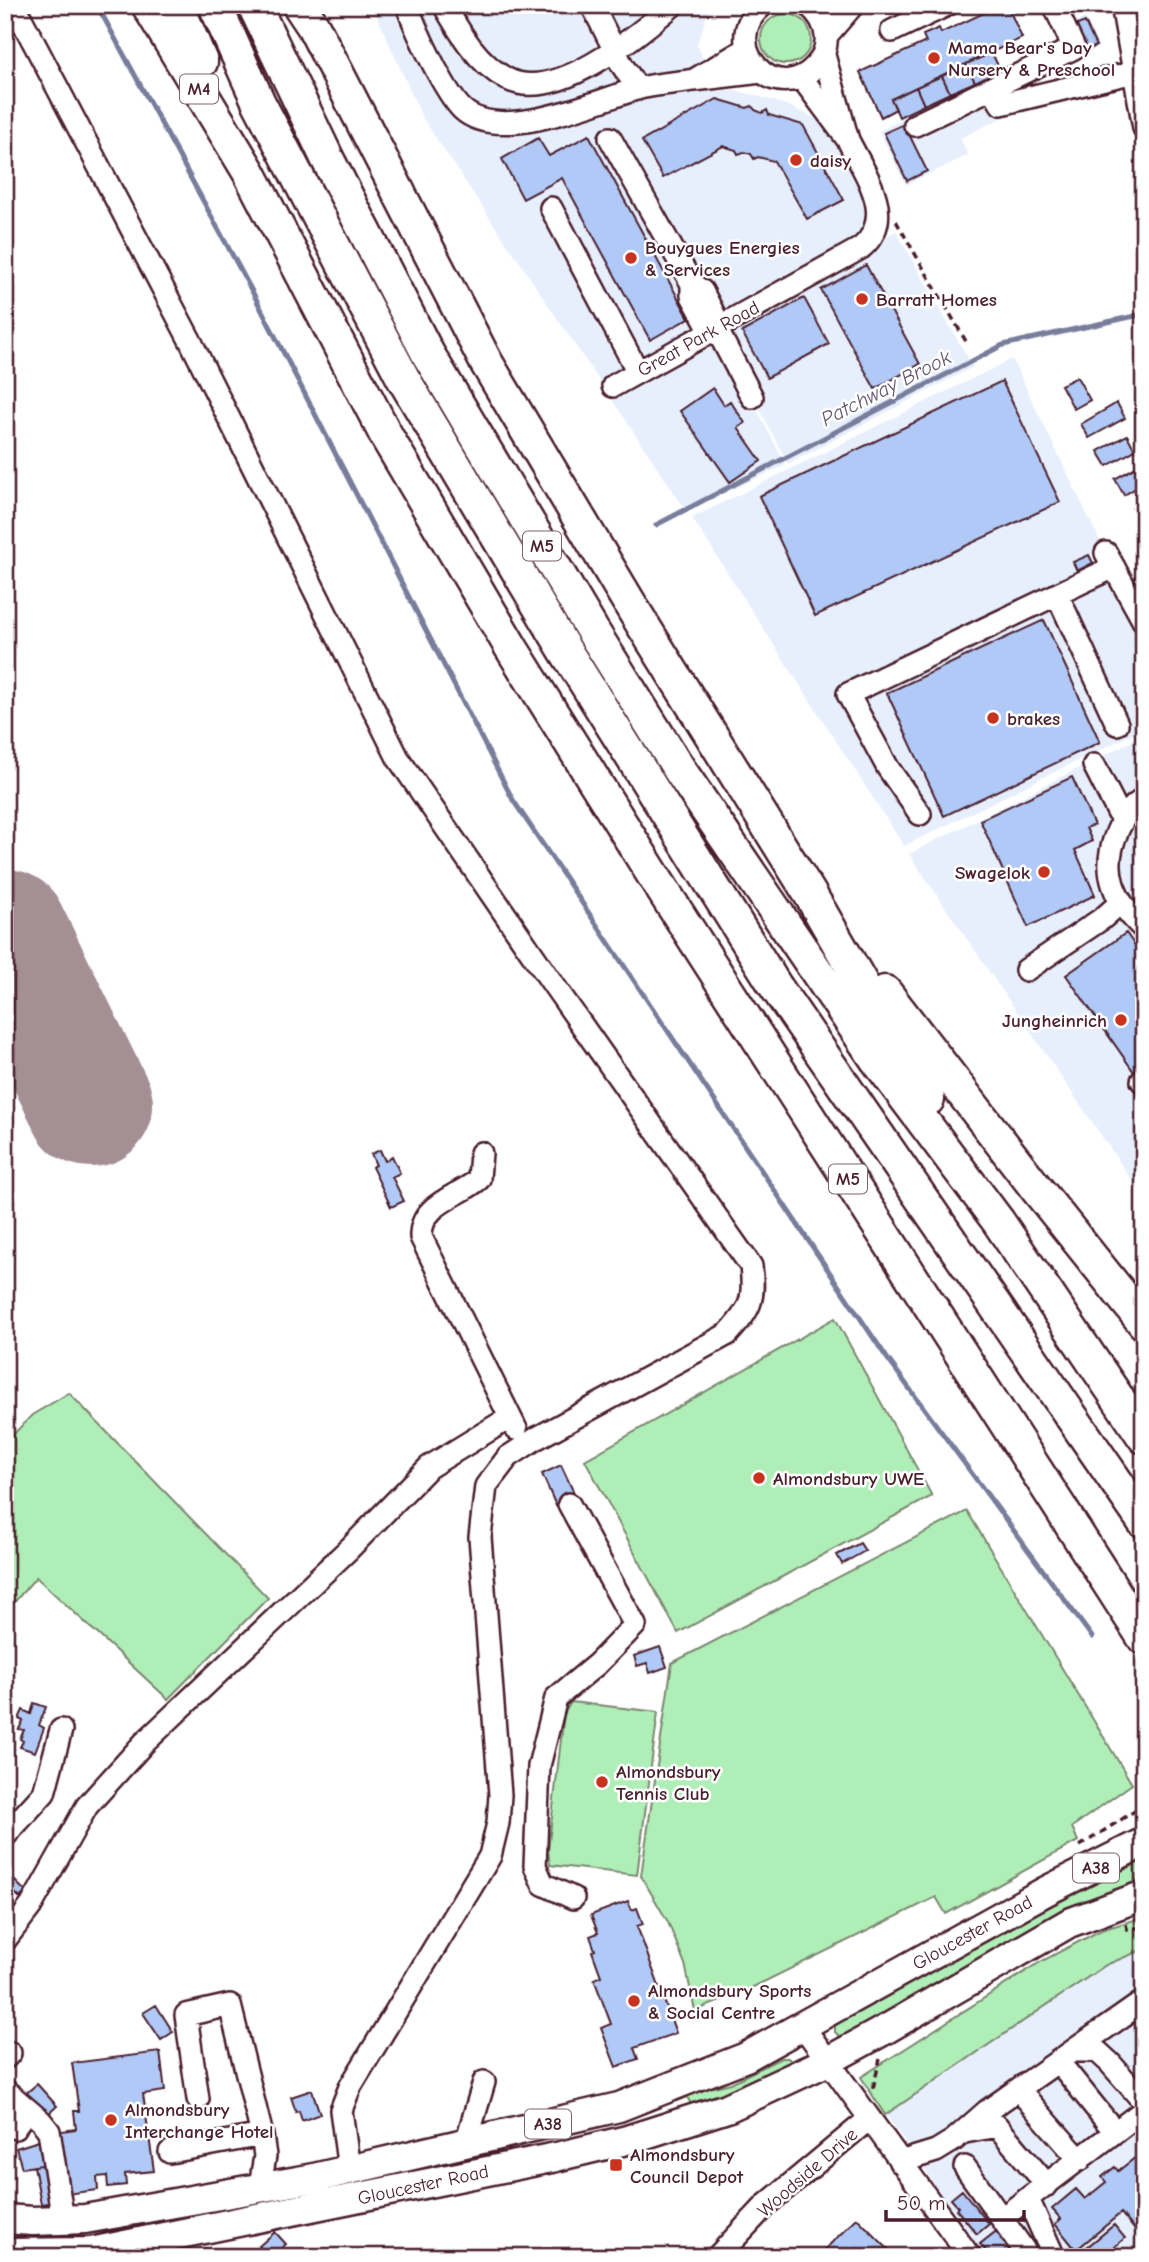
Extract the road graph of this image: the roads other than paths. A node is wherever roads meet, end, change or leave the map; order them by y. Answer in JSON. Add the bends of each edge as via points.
{"nodes":[{"id":1,"x":13,"y":5,"type":"edge"},
{"id":2,"x":148,"y":5,"type":"edge"},
{"id":3,"x":177,"y":5,"type":"edge"},
{"id":4,"x":215,"y":5,"type":"edge"},
{"id":5,"x":254,"y":5,"type":"edge"},
{"id":6,"x":407,"y":5,"type":"edge"},
{"id":7,"x":444,"y":5,"type":"edge"},
{"id":8,"x":592,"y":5,"type":"edge"},
{"id":9,"x":673,"y":5,"type":"edge"},
{"id":10,"x":808,"y":5,"type":"edge"},
{"id":11,"x":853,"y":5,"type":"edge"},
{"id":12,"x":947,"y":5,"type":"edge"},
{"id":13,"x":1054,"y":5,"type":"edge"},
{"id":14,"x":1122,"y":5,"type":"edge"},
{"id":15,"x":756,"y":8,"type":"edge"},
{"id":16,"x":306,"y":12,"type":"edge"},
{"id":17,"x":892,"y":31,"type":"dead end"},
{"id":18,"x":825,"y":45,"type":"junction"},
{"id":19,"x":746,"y":49,"type":"junction"},
{"id":20,"x":615,"y":50,"type":"junction"},
{"id":21,"x":761,"y":72,"type":"junction"},
{"id":22,"x":1134,"y":72,"type":"junction"},
{"id":23,"x":801,"y":78,"type":"junction"},
{"id":24,"x":694,"y":79,"type":"junction"},
{"id":25,"x":992,"y":88,"type":"junction"},
{"id":26,"x":638,"y":89,"type":"junction"},
{"id":27,"x":915,"y":125,"type":"dead end"},
{"id":28,"x":1144,"y":128,"type":"edge"},
{"id":29,"x":610,"y":138,"type":"dead end"},
{"id":30,"x":848,"y":140,"type":"junction"},
{"id":31,"x":249,"y":172,"type":"junction"},
{"id":32,"x":551,"y":208,"type":"dead end"},
{"id":33,"x":716,"y":328,"type":"junction"},
{"id":34,"x":638,"y":372,"type":"junction"},
{"id":35,"x":613,"y":386,"type":"dead end"},
{"id":36,"x":752,"y":397,"type":"dead end"},
{"id":37,"x":1057,"y":594,"type":"junction"},
{"id":38,"x":1144,"y":622,"type":"edge"},
{"id":39,"x":1117,"y":724,"type":"dead end"},
{"id":40,"x":1094,"y":765,"type":"dead end"},
{"id":41,"x":1142,"y":798,"type":"edge"},
{"id":42,"x":920,"y":814,"type":"dead end"},
{"id":43,"x":1122,"y":820,"type":"junction"},
{"id":44,"x":655,"y":878,"type":"junction"},
{"id":45,"x":810,"y":894,"type":"junction"},
{"id":46,"x":1120,"y":903,"type":"junction"},
{"id":47,"x":1144,"y":929,"type":"edge"},
{"id":48,"x":1026,"y":970,"type":"dead end"},
{"id":49,"x":481,"y":1153,"type":"dead end"},
{"id":50,"x":998,"y":1221,"type":"junction"},
{"id":51,"x":957,"y":1252,"type":"junction"},
{"id":52,"x":1144,"y":1323,"type":"edge"},
{"id":53,"x":509,"y":1418,"type":"junction"},
{"id":54,"x":1144,"y":1437,"type":"edge"},
{"id":55,"x":526,"y":1445,"type":"junction"},
{"id":56,"x":569,"y":1504,"type":"dead end"},
{"id":57,"x":1144,"y":1522,"type":"edge"},
{"id":58,"x":1144,"y":1638,"type":"edge"},
{"id":59,"x":61,"y":1730,"type":"dead end"},
{"id":60,"x":5,"y":1836,"type":"edge"},
{"id":61,"x":1144,"y":1842,"type":"edge"},
{"id":62,"x":1144,"y":1895,"type":"edge"},
{"id":63,"x":573,"y":1898,"type":"dead end"},
{"id":64,"x":5,"y":1940,"type":"edge"},
{"id":65,"x":1144,"y":2001,"type":"edge"},
{"id":66,"x":802,"y":2025,"type":"junction"},
{"id":67,"x":1065,"y":2056,"type":"junction"},
{"id":68,"x":828,"y":2061,"type":"junction"},
{"id":69,"x":484,"y":2082,"type":"dead end"},
{"id":70,"x":1018,"y":2089,"type":"junction"},
{"id":71,"x":5,"y":2090,"type":"edge"},
{"id":72,"x":198,"y":2099,"type":"dead end"},
{"id":73,"x":1144,"y":2102,"type":"edge"},
{"id":74,"x":26,"y":2109,"type":"junction"},
{"id":75,"x":1144,"y":2110,"type":"edge"},
{"id":76,"x":868,"y":2117,"type":"junction"},
{"id":77,"x":15,"y":2127,"type":"dead end"},
{"id":78,"x":1115,"y":2132,"type":"junction"},
{"id":79,"x":963,"y":2133,"type":"junction"},
{"id":80,"x":466,"y":2143,"type":"junction"},
{"id":81,"x":263,"y":2146,"type":"junction"},
{"id":82,"x":170,"y":2152,"type":"dead end"},
{"id":83,"x":1080,"y":2160,"type":"junction"},
{"id":84,"x":900,"y":2162,"type":"junction"},
{"id":85,"x":965,"y":2167,"type":"dead end"},
{"id":86,"x":349,"y":2170,"type":"junction"},
{"id":87,"x":272,"y":2184,"type":"junction"},
{"id":88,"x":1047,"y":2185,"type":"junction"},
{"id":89,"x":1028,"y":2199,"type":"junction"},
{"id":90,"x":1002,"y":2218,"type":"junction"},
{"id":91,"x":5,"y":2219,"type":"edge"},
{"id":92,"x":74,"y":2220,"type":"junction"},
{"id":93,"x":1024,"y":2250,"type":"dead end"},
{"id":94,"x":5,"y":2253,"type":"edge"},
{"id":95,"x":92,"y":2254,"type":"edge"},
{"id":96,"x":717,"y":2257,"type":"edge"},
{"id":97,"x":969,"y":2257,"type":"edge"},
{"id":98,"x":1054,"y":2257,"type":"edge"}],
"edges":[{"from":1,"to":55,"type":"street","via":[[190,340],[398,758],[751,1266],[754,1292],[746,1314],[728,1334]]},
{"from":2,"to":31,"type":"highway","number":"M4"},
{"from":3,"to":31,"type":"highway","number":"M5"},
{"from":4,"to":51,"type":"highway","number":"M5","via":[[259,103],[403,378],[565,650],[776,987]]},
{"from":5,"to":50,"type":"highway","number":"M5","via":[[428,354],[592,630],[681,772],[877,1060]]},
{"from":6,"to":26,"type":"street","via":[[452,95],[463,110],[481,120],[523,122]]},
{"from":7,"to":20,"type":"street","via":[[464,40],[484,61],[508,79],[534,86],[587,67]]},
{"from":8,"to":20,"type":"street"},
{"from":9,"to":20,"type":"street"},
{"from":10,"to":18,"type":"street","via":[[823,22]]},
{"from":11,"to":18,"type":"street"},
{"from":12,"to":17,"type":"street"},
{"from":13,"to":25,"type":"street","via":[[1074,48]]},
{"from":14,"to":22,"type":"street"},
{"from":15,"to":19,"type":"street","via":[[745,37]]},
{"from":16,"to":45,"type":"highway","number":"M5","via":[[486,362]]},
{"from":18,"to":23,"type":"street","via":[[818,65]]},
{"from":18,"to":30,"type":"street"},
{"from":19,"to":21,"type":"street"},
{"from":19,"to":24,"type":"street"},
{"from":20,"to":26,"type":"street"},
{"from":21,"to":23,"type":"street","via":[[773,78]]},
{"from":21,"to":24,"type":"street"},
{"from":22,"to":25,"type":"street","via":[[1001,104]]},
{"from":22,"to":28,"type":"street"},
{"from":23,"to":30,"type":"street"},
{"from":24,"to":26,"type":"street"},
{"from":25,"to":27,"type":"street"},
{"from":29,"to":33,"type":"street","via":[[692,284],[702,291]]},
{"from":30,"to":33,"type":"street","name":"Great Park Road","via":[[878,202],[872,239]]},
{"from":31,"to":44,"type":"highway","number":"M5","via":[[388,439]]},
{"from":32,"to":34,"type":"street"},
{"from":33,"to":34,"type":"street","name":"Great Park Road"},
{"from":33,"to":36,"type":"street"},
{"from":34,"to":35,"type":"street","name":"Great Park Road"},
{"from":37,"to":38,"type":"street","via":[[1110,560]]},
{"from":37,"to":39,"type":"street"},
{"from":37,"to":42,"type":"street","via":[[848,694],[888,768]]},
{"from":40,"to":43,"type":"street"},
{"from":41,"to":43,"type":"street"},
{"from":43,"to":46,"type":"street","via":[[1109,860]]},
{"from":44,"to":51,"type":"highway","number":"M5"},
{"from":44,"to":58,"type":"highway","number":"M5"},
{"from":45,"to":50,"type":"highway","number":"M5"},
{"from":45,"to":52,"type":"highway","number":"M5"},
{"from":46,"to":47,"type":"street"},
{"from":46,"to":48,"type":"street"},
{"from":49,"to":53,"type":"street","via":[[479,1179],[433,1208],[421,1237]]},
{"from":50,"to":54,"type":"highway","number":"M5"},
{"from":51,"to":57,"type":"highway","number":"M5"},
{"from":53,"to":55,"type":"street"},
{"from":53,"to":64,"type":"street","via":[[429,1467],[144,1743],[87,1806],[31,1906]]},
{"from":55,"to":86,"type":"street","via":[[508,1457],[486,1486],[480,1537],[500,1795],[490,1856],[350,2087],[341,2110]]},
{"from":56,"to":63,"type":"street","via":[[635,1625],[556,1698],[539,1766],[535,1866],[543,1884]]},
{"from":59,"to":60,"type":"street","via":[[44,1793]]},
{"from":61,"to":66,"type":"main road","name":"Gloucester Road","number":"A38"},
{"from":62,"to":68,"type":"main road","name":"Gloucester Road","number":"A38","via":[[1069,1923]]},
{"from":65,"to":67,"type":"street"},
{"from":66,"to":68,"type":"street"},
{"from":66,"to":80,"type":"main road","name":"Gloucester Road","number":"A38","via":[[746,2057],[619,2107]]},
{"from":67,"to":70,"type":"street"},
{"from":67,"to":73,"type":"street","via":[[1097,2051]]},
{"from":67,"to":78,"type":"street"},
{"from":68,"to":76,"type":"street"},
{"from":68,"to":95,"type":"main road","name":"Gloucester Road","number":"A38","via":[[727,2108],[627,2140]]},
{"from":69,"to":80,"type":"street"},
{"from":70,"to":79,"type":"street"},
{"from":70,"to":83,"type":"street"},
{"from":71,"to":74,"type":"street"},
{"from":72,"to":81,"type":"street","via":[[186,2015],[230,2005]]},
{"from":74,"to":77,"type":"street"},
{"from":74,"to":92,"type":"street","via":[[49,2132]]},
{"from":75,"to":78,"type":"street"},
{"from":76,"to":84,"type":"street"},
{"from":76,"to":96,"type":"street","name":"Woodside Drive","via":[[767,2204]]},
{"from":78,"to":83,"type":"street"},
{"from":79,"to":84,"type":"street","via":[[936,2151]]},
{"from":79,"to":88,"type":"street","via":[[997,2126]]},
{"from":80,"to":86,"type":"main road","name":"Gloucester Road","number":"A38"},
{"from":81,"to":82,"type":"street"},
{"from":81,"to":87,"type":"street"},
{"from":83,"to":88,"type":"street"},
{"from":84,"to":97,"type":"street"},
{"from":85,"to":90,"type":"street"},
{"from":86,"to":87,"type":"main road","name":"Gloucester Road","number":"A38"},
{"from":87,"to":92,"type":"main road","name":"Gloucester Road","number":"A38"},
{"from":88,"to":89,"type":"street"},
{"from":89,"to":90,"type":"street"},
{"from":89,"to":98,"type":"street"},
{"from":90,"to":93,"type":"street"},
{"from":91,"to":92,"type":"main road","name":"Gloucester Road","number":"A38"},
{"from":92,"to":95,"type":"street"},
{"from":94,"to":95,"type":"main road","name":"Gloucester Road","number":"A38"}]}
